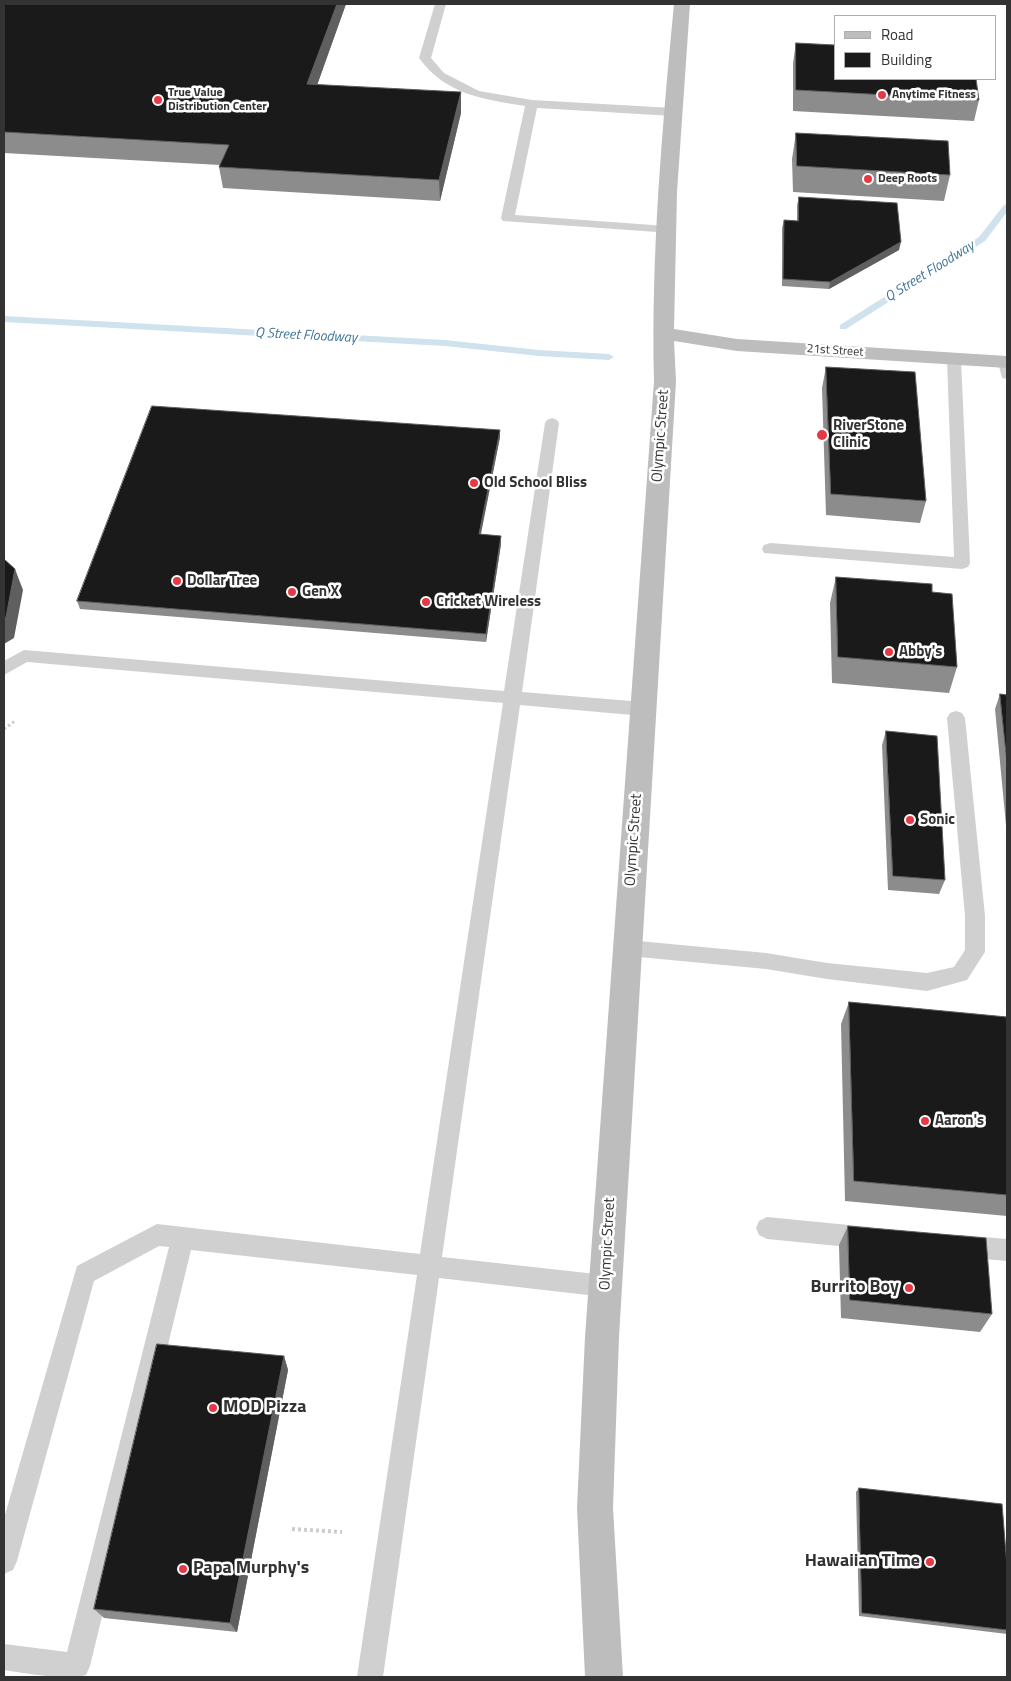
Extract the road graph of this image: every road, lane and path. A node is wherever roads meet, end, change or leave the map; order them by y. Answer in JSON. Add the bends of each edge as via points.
{"nodes":[{"id":1,"x":440,"y":4,"type":"edge"},
{"id":2,"x":682,"y":4,"type":"edge"},
{"id":3,"x":532,"y":104,"type":"junction"},
{"id":4,"x":673,"y":112,"type":"junction"},
{"id":5,"x":666,"y":230,"type":"junction"},
{"id":6,"x":663,"y":333,"type":"junction"},
{"id":7,"x":954,"y":359,"type":"junction"},
{"id":8,"x":1007,"y":366,"type":"edge"},
{"id":9,"x":552,"y":423,"type":"dead end"},
{"id":10,"x":770,"y":549,"type":"dead end"},
{"id":11,"x":4,"y":669,"type":"edge"},
{"id":12,"x":512,"y":698,"type":"junction"},
{"id":13,"x":643,"y":709,"type":"junction"},
{"id":14,"x":956,"y":718,"type":"dead end"},
{"id":15,"x":15,"y":721,"type":"dead end"},
{"id":16,"x":4,"y":728,"type":"edge"},
{"id":17,"x":628,"y":948,"type":"junction"},
{"id":18,"x":767,"y":1228,"type":"dead end"},
{"id":19,"x":182,"y":1239,"type":"junction"},
{"id":20,"x":892,"y":1240,"type":"edge"},
{"id":21,"x":940,"y":1244,"type":"edge"},
{"id":22,"x":1007,"y":1250,"type":"edge"},
{"id":23,"x":429,"y":1267,"type":"junction"},
{"id":24,"x":605,"y":1286,"type":"junction"},
{"id":25,"x":292,"y":1529,"type":"dead end"},
{"id":26,"x":342,"y":1532,"type":"dead end"},
{"id":27,"x":4,"y":1561,"type":"edge"},
{"id":28,"x":4,"y":1657,"type":"edge"},
{"id":29,"x":370,"y":1677,"type":"edge"},
{"id":30,"x":604,"y":1677,"type":"edge"}],
"edges":[{"from":1,"to":3,"type":"lane","via":[[426,58],[440,75],[476,94]]},
{"from":2,"to":4,"type":"main road","name":"Olympic Street"},
{"from":3,"to":4,"type":"lane"},
{"from":3,"to":5,"type":"lane","via":[[508,218]]},
{"from":4,"to":5,"type":"main road","name":"Olympic Street"},
{"from":5,"to":6,"type":"main road","name":"Olympic Street"},
{"from":6,"to":7,"type":"main road","name":"21st Street","via":[[738,345]]},
{"from":6,"to":13,"type":"main road","name":"Olympic Street","via":[[665,382]]},
{"from":7,"to":8,"type":"main road","name":"21st Street"},
{"from":7,"to":10,"type":"lane","via":[[962,563]]},
{"from":9,"to":12,"type":"lane"},
{"from":11,"to":12,"type":"lane","via":[[24,656]]},
{"from":12,"to":13,"type":"lane"},
{"from":12,"to":23,"type":"lane"},
{"from":13,"to":17,"type":"main road","name":"Olympic Street"},
{"from":14,"to":17,"type":"lane","via":[[975,916],[975,952],[960,974],[927,982],[766,961]]},
{"from":15,"to":16,"type":"path"},
{"from":17,"to":24,"type":"main road","name":"Olympic Street"},
{"from":18,"to":20,"type":"lane"},
{"from":19,"to":23,"type":"lane"},
{"from":19,"to":27,"type":"lane","via":[[157,1235],[85,1274]]},
{"from":19,"to":28,"type":"lane","via":[[77,1666]]},
{"from":21,"to":22,"type":"lane"},
{"from":23,"to":24,"type":"lane"},
{"from":23,"to":29,"type":"lane"},
{"from":24,"to":30,"type":"main road","name":"Olympic Street","via":[[595,1508]]},
{"from":25,"to":26,"type":"path"}]}
